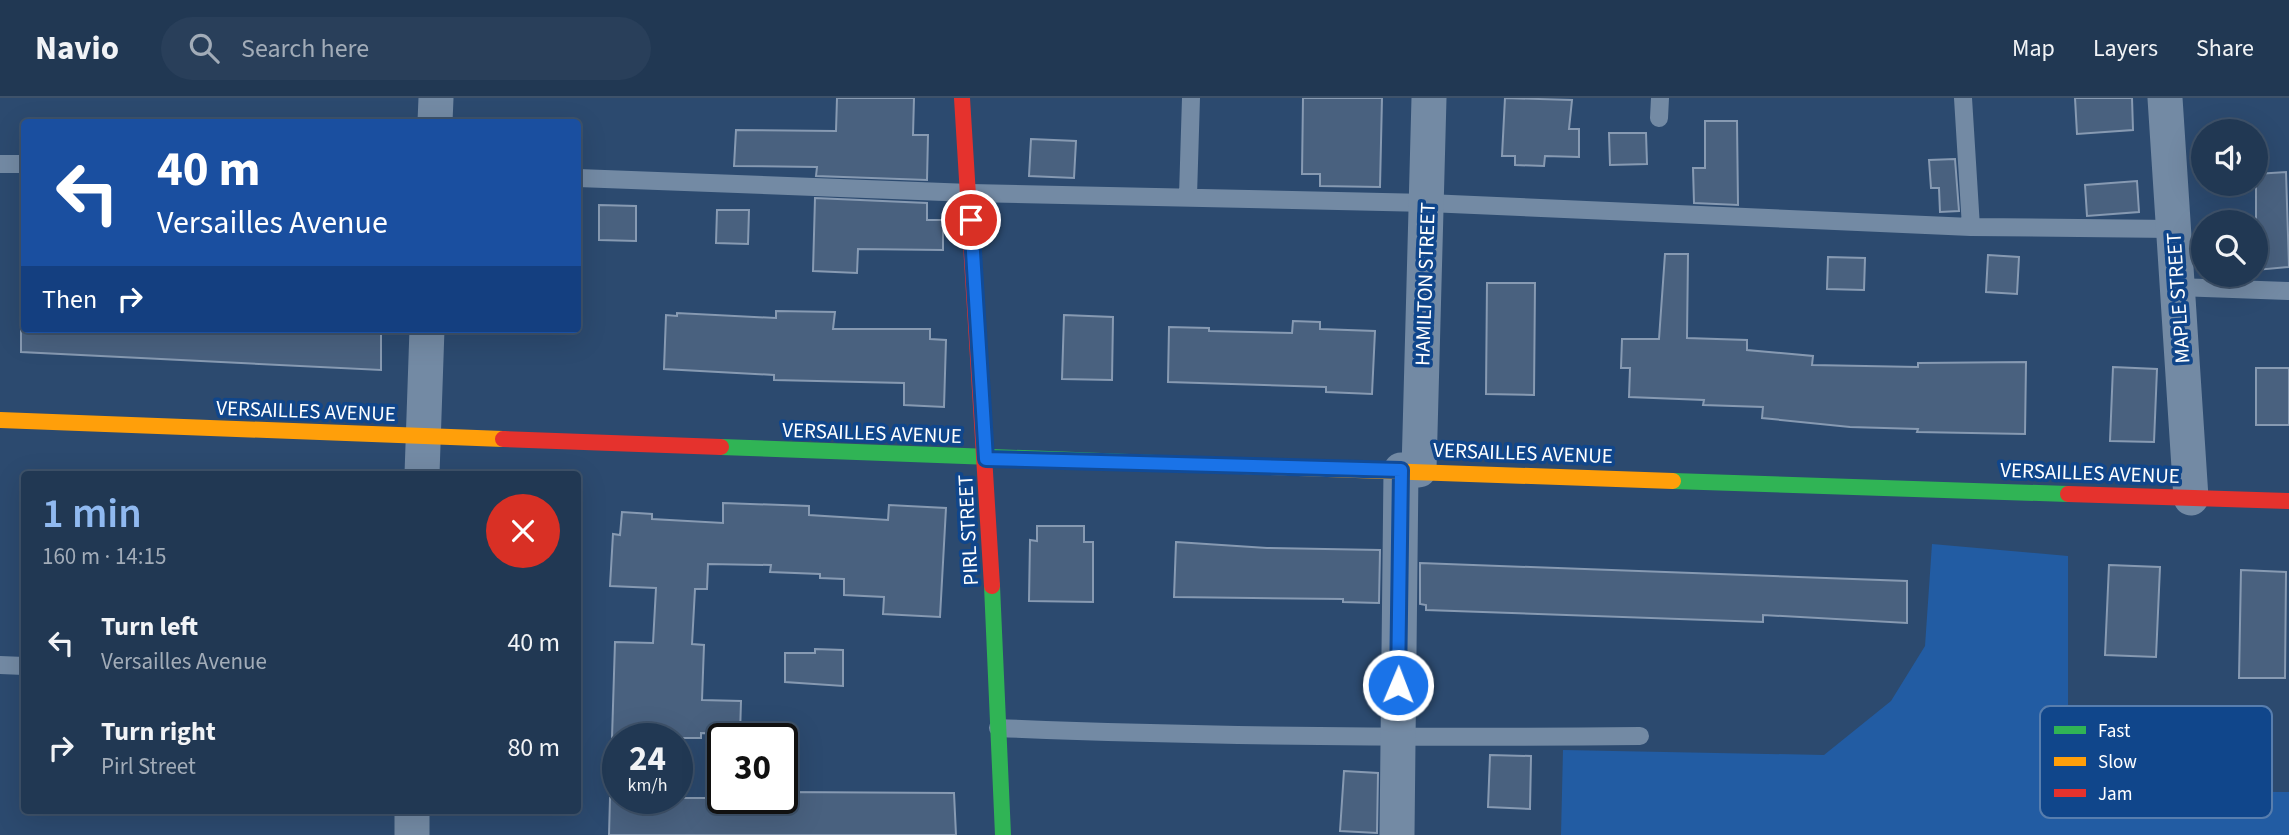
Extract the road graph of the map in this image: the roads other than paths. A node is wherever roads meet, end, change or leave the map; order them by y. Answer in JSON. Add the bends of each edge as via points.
{"nodes":[{"id":1,"x":436,"y":98,"type":"edge"},
{"id":2,"x":962,"y":98,"type":"edge"},
{"id":3,"x":1191,"y":98,"type":"edge"},
{"id":4,"x":1429,"y":98,"type":"edge"},
{"id":5,"x":1660,"y":98,"type":"edge"},
{"id":6,"x":1963,"y":98,"type":"edge"},
{"id":7,"x":2165,"y":98,"type":"edge"},
{"id":8,"x":1659,"y":118,"type":"dead end"},
{"id":9,"x":435,"y":119,"type":"edge"},
{"id":10,"x":0,"y":163,"type":"edge"},
{"id":11,"x":21,"y":164,"type":"edge"},
{"id":12,"x":581,"y":178,"type":"edge"},
{"id":13,"x":970,"y":194,"type":"junction"},
{"id":14,"x":1188,"y":196,"type":"junction"},
{"id":15,"x":1429,"y":203,"type":"junction"},
{"id":16,"x":1970,"y":227,"type":"junction"},
{"id":17,"x":2173,"y":229,"type":"junction"},
{"id":18,"x":2177,"y":287,"type":"junction"},
{"id":19,"x":2289,"y":291,"type":"edge"},
{"id":20,"x":427,"y":333,"type":"edge"},
{"id":21,"x":0,"y":420,"type":"edge"},
{"id":22,"x":423,"y":437,"type":"junction"},
{"id":23,"x":986,"y":459,"type":"junction"},
{"id":24,"x":1410,"y":470,"type":"junction"},
{"id":25,"x":422,"y":471,"type":"edge"},
{"id":26,"x":2191,"y":498,"type":"junction"},
{"id":27,"x":2289,"y":501,"type":"edge"},
{"id":28,"x":0,"y":665,"type":"edge"},
{"id":29,"x":21,"y":666,"type":"edge"},
{"id":30,"x":998,"y":728,"type":"junction"},
{"id":31,"x":1640,"y":736,"type":"dead end"},
{"id":32,"x":1398,"y":739,"type":"junction"},
{"id":33,"x":412,"y":814,"type":"edge"},
{"id":34,"x":412,"y":835,"type":"edge"},
{"id":35,"x":1003,"y":835,"type":"edge"},
{"id":36,"x":1397,"y":835,"type":"edge"}],
"edges":[{"from":1,"to":9,"type":"street"},
{"from":2,"to":13,"type":"street","name":"PIRL STREET"},
{"from":3,"to":14,"type":"lane"},
{"from":4,"to":15,"type":"street","name":"HAMILTON STREET"},
{"from":5,"to":8,"type":"lane"},
{"from":6,"to":16,"type":"lane"},
{"from":7,"to":17,"type":"street","name":"MAPLE STREET"},
{"from":10,"to":11,"type":"lane"},
{"from":12,"to":13,"type":"lane"},
{"from":13,"to":14,"type":"lane"},
{"from":13,"to":23,"type":"street","name":"PIRL STREET"},
{"from":14,"to":15,"type":"lane"},
{"from":15,"to":16,"type":"lane"},
{"from":15,"to":24,"type":"street","name":"HAMILTON STREET"},
{"from":16,"to":17,"type":"lane"},
{"from":17,"to":18,"type":"street","name":"MAPLE STREET"},
{"from":18,"to":19,"type":"lane"},
{"from":18,"to":26,"type":"street","name":"MAPLE STREET"},
{"from":20,"to":22,"type":"street"},
{"from":21,"to":22,"type":"street","name":"VERSAILLES AVENUE"},
{"from":22,"to":23,"type":"street","name":"VERSAILLES AVENUE"},
{"from":22,"to":25,"type":"street"},
{"from":23,"to":24,"type":"street","name":"VERSAILLES AVENUE"},
{"from":23,"to":30,"type":"street","name":"PIRL STREET"},
{"from":24,"to":26,"type":"street","name":"VERSAILLES AVENUE"},
{"from":24,"to":32,"type":"street","name":"HAMILTON STREET"},
{"from":26,"to":27,"type":"street","name":"VERSAILLES AVENUE"},
{"from":28,"to":29,"type":"lane"},
{"from":30,"to":32,"type":"lane","via":[[1194,737]]},
{"from":30,"to":35,"type":"street","name":"PIRL STREET"},
{"from":31,"to":32,"type":"lane"},
{"from":32,"to":36,"type":"street","name":"HAMILTON STREET"},
{"from":33,"to":34,"type":"street"}]}
